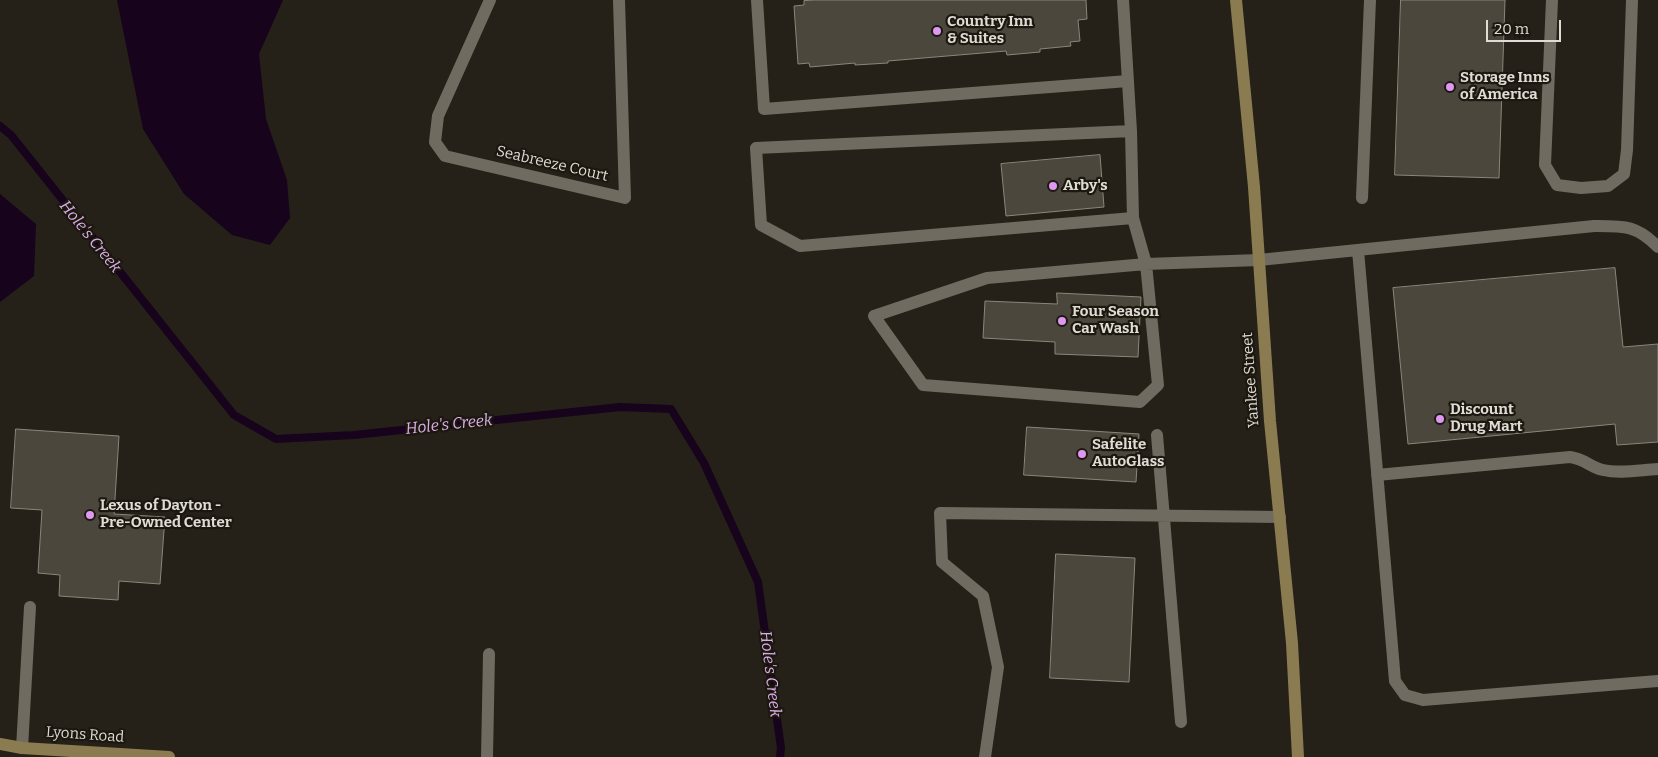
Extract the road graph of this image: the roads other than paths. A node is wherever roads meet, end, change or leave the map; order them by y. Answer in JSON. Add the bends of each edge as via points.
{"nodes":[{"id":1,"x":490,"y":0,"type":"edge"},
{"id":2,"x":619,"y":0,"type":"edge"},
{"id":3,"x":757,"y":0,"type":"edge"},
{"id":4,"x":1122,"y":0,"type":"edge"},
{"id":5,"x":1236,"y":0,"type":"edge"},
{"id":6,"x":1370,"y":0,"type":"edge"},
{"id":7,"x":1552,"y":0,"type":"edge"},
{"id":8,"x":1632,"y":0,"type":"edge"},
{"id":9,"x":1128,"y":81,"type":"junction"},
{"id":10,"x":1132,"y":131,"type":"junction"},
{"id":11,"x":1362,"y":198,"type":"dead end"},
{"id":12,"x":1133,"y":218,"type":"junction"},
{"id":13,"x":1658,"y":247,"type":"edge"},
{"id":14,"x":1358,"y":250,"type":"junction"},
{"id":15,"x":1259,"y":260,"type":"junction"},
{"id":16,"x":1146,"y":264,"type":"junction"},
{"id":17,"x":1157,"y":435,"type":"dead end"},
{"id":18,"x":1658,"y":468,"type":"edge"},
{"id":19,"x":1377,"y":475,"type":"junction"},
{"id":20,"x":1165,"y":516,"type":"junction"},
{"id":21,"x":1280,"y":517,"type":"junction"},
{"id":22,"x":30,"y":607,"type":"dead end"},
{"id":23,"x":489,"y":654,"type":"dead end"},
{"id":24,"x":1658,"y":681,"type":"edge"},
{"id":25,"x":1181,"y":722,"type":"dead end"},
{"id":26,"x":0,"y":744,"type":"edge"},
{"id":27,"x":21,"y":752,"type":"edge"},
{"id":28,"x":169,"y":757,"type":"edge"},
{"id":29,"x":487,"y":757,"type":"edge"},
{"id":30,"x":985,"y":757,"type":"edge"},
{"id":31,"x":1298,"y":757,"type":"edge"}],
"edges":[{"from":1,"to":2,"type":"street","name":"Seabreeze Court","via":[[438,116],[435,142],[444,156],[625,198]]},
{"from":3,"to":9,"type":"street","via":[[764,109]]},
{"from":4,"to":9,"type":"street"},
{"from":5,"to":15,"type":"street","name":"Yankee Street"},
{"from":6,"to":11,"type":"street"},
{"from":7,"to":8,"type":"street","via":[[1545,165],[1557,185],[1581,188],[1608,186],[1624,174],[1628,150]]},
{"from":9,"to":10,"type":"street"},
{"from":10,"to":12,"type":"street"},
{"from":10,"to":12,"type":"street","via":[[756,148],[761,225],[800,246]]},
{"from":12,"to":16,"type":"street"},
{"from":13,"to":14,"type":"street","via":[[1647,236],[1625,226],[1594,226]]},
{"from":14,"to":15,"type":"street"},
{"from":14,"to":19,"type":"street"},
{"from":15,"to":16,"type":"street"},
{"from":15,"to":21,"type":"street","name":"Yankee Street"},
{"from":16,"to":16,"type":"street","via":[[987,278],[874,316],[923,385],[1140,402],[1158,385]]},
{"from":17,"to":20,"type":"street"},
{"from":18,"to":19,"type":"street","via":[[1614,472],[1601,470],[1581,458],[1570,457]]},
{"from":19,"to":24,"type":"street","via":[[1395,681],[1404,695],[1423,700]]},
{"from":20,"to":21,"type":"street"},
{"from":20,"to":25,"type":"street"},
{"from":20,"to":30,"type":"street","via":[[940,513],[942,562],[983,596],[998,667]]},
{"from":21,"to":31,"type":"street","name":"Yankee Street","via":[[1292,643]]},
{"from":22,"to":27,"type":"street"},
{"from":23,"to":29,"type":"street"},
{"from":26,"to":27,"type":"street","name":"Lyons Road"},
{"from":27,"to":28,"type":"street","name":"Lyons Road"}]}
